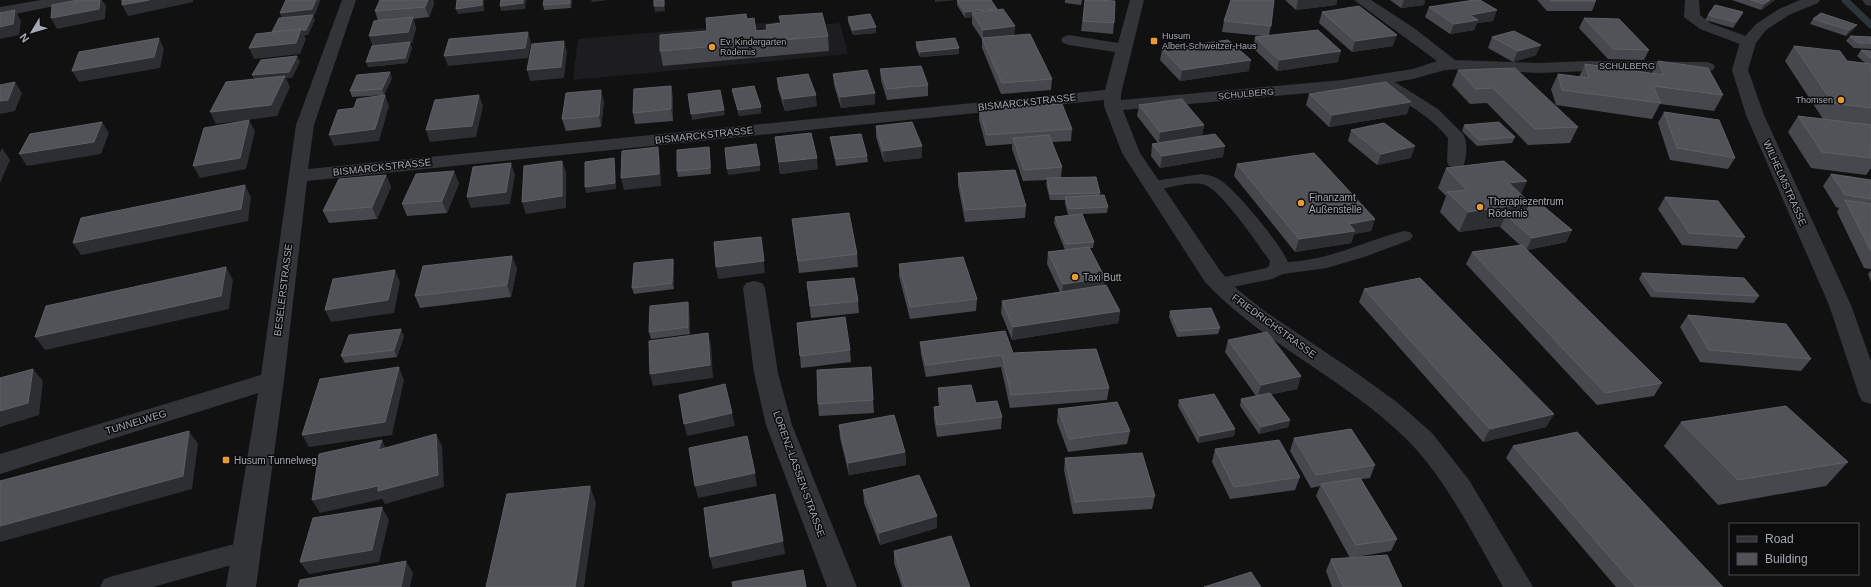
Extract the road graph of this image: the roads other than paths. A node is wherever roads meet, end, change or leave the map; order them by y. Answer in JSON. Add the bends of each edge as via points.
{"nodes":[{"id":1,"x":65,"y":0,"type":"edge"},
{"id":2,"x":349,"y":0,"type":"edge"},
{"id":3,"x":1137,"y":0,"type":"edge"},
{"id":4,"x":1361,"y":0,"type":"edge"},
{"id":5,"x":1692,"y":0,"type":"edge"},
{"id":6,"x":1813,"y":0,"type":"edge"},
{"id":7,"x":0,"y":12,"type":"edge"},
{"id":8,"x":1069,"y":40,"type":"dead end"},
{"id":9,"x":1748,"y":42,"type":"junction"},
{"id":10,"x":1123,"y":49,"type":"junction"},
{"id":11,"x":1452,"y":65,"type":"junction"},
{"id":12,"x":1707,"y":66,"type":"edge"},
{"id":13,"x":1380,"y":80,"type":"junction"},
{"id":14,"x":1112,"y":100,"type":"junction"},
{"id":15,"x":1456,"y":162,"type":"dead end"},
{"id":16,"x":297,"y":176,"type":"junction"},
{"id":17,"x":1153,"y":186,"type":"junction"},
{"id":18,"x":1404,"y":236,"type":"dead end"},
{"id":19,"x":1278,"y":268,"type":"junction"},
{"id":20,"x":1218,"y":284,"type":"junction"},
{"id":21,"x":754,"y":288,"type":"dead end"},
{"id":22,"x":272,"y":380,"type":"junction"},
{"id":23,"x":1871,"y":395,"type":"edge"},
{"id":24,"x":0,"y":464,"type":"edge"},
{"id":25,"x":246,"y":551,"type":"junction"},
{"id":26,"x":113,"y":587,"type":"edge"},
{"id":27,"x":241,"y":587,"type":"edge"},
{"id":28,"x":842,"y":587,"type":"edge"},
{"id":29,"x":1518,"y":587,"type":"edge"}],
"edges":[{"from":1,"to":7,"type":"street"},
{"from":2,"to":16,"type":"street","name":"BESELERSTRASSE","via":[[305,125]]},
{"from":3,"to":10,"type":"street"},
{"from":4,"to":11,"type":"street","via":[[1408,31]]},
{"from":5,"to":9,"type":"street","via":[[1692,16],[1705,26]]},
{"from":6,"to":9,"type":"street","name":"WILHELMSTRASSE","via":[[1784,12],[1761,27]]},
{"from":8,"to":10,"type":"street"},
{"from":9,"to":23,"type":"street","name":"WILHELMSTRASSE","via":[[1740,70],[1755,115],[1840,305]]},
{"from":10,"to":14,"type":"street"},
{"from":11,"to":12,"type":"street","name":"SCHULBERG","via":[[1538,68]]},
{"from":11,"to":13,"type":"street","name":"SCHULBERG","via":[[1442,65]]},
{"from":13,"to":14,"type":"street","name":"SCHULBERG"},
{"from":13,"to":15,"type":"street","via":[[1428,108],[1444,122],[1458,138]]},
{"from":14,"to":16,"type":"street","name":"BISMARCKSTRASSE"},
{"from":14,"to":17,"type":"street","name":"FRIEDRICHSTRASSE","via":[[1131,153]]},
{"from":16,"to":22,"type":"street","name":"BESELERSTRASSE"},
{"from":17,"to":19,"type":"lane","via":[[1209,180],[1227,194],[1279,261]]},
{"from":17,"to":20,"type":"street","name":"FRIEDRICHSTRASSE"},
{"from":18,"to":19,"type":"lane","via":[[1345,258],[1303,268]]},
{"from":19,"to":20,"type":"lane","via":[[1272,273]]},
{"from":20,"to":29,"type":"street","name":"FRIEDRICHSTRASSE","via":[[1255,315],[1389,410],[1423,440],[1460,488]]},
{"from":21,"to":28,"type":"street","name":"LORENZ-LASSEN-STRASSE","via":[[766,373],[779,425]]},
{"from":22,"to":24,"type":"street","name":"TUNNELWEG"},
{"from":22,"to":25,"type":"street","name":"BESELERSTRASSE"},
{"from":25,"to":26,"type":"lane"},
{"from":25,"to":27,"type":"street","name":"BESELERSTRASSE"}]}
